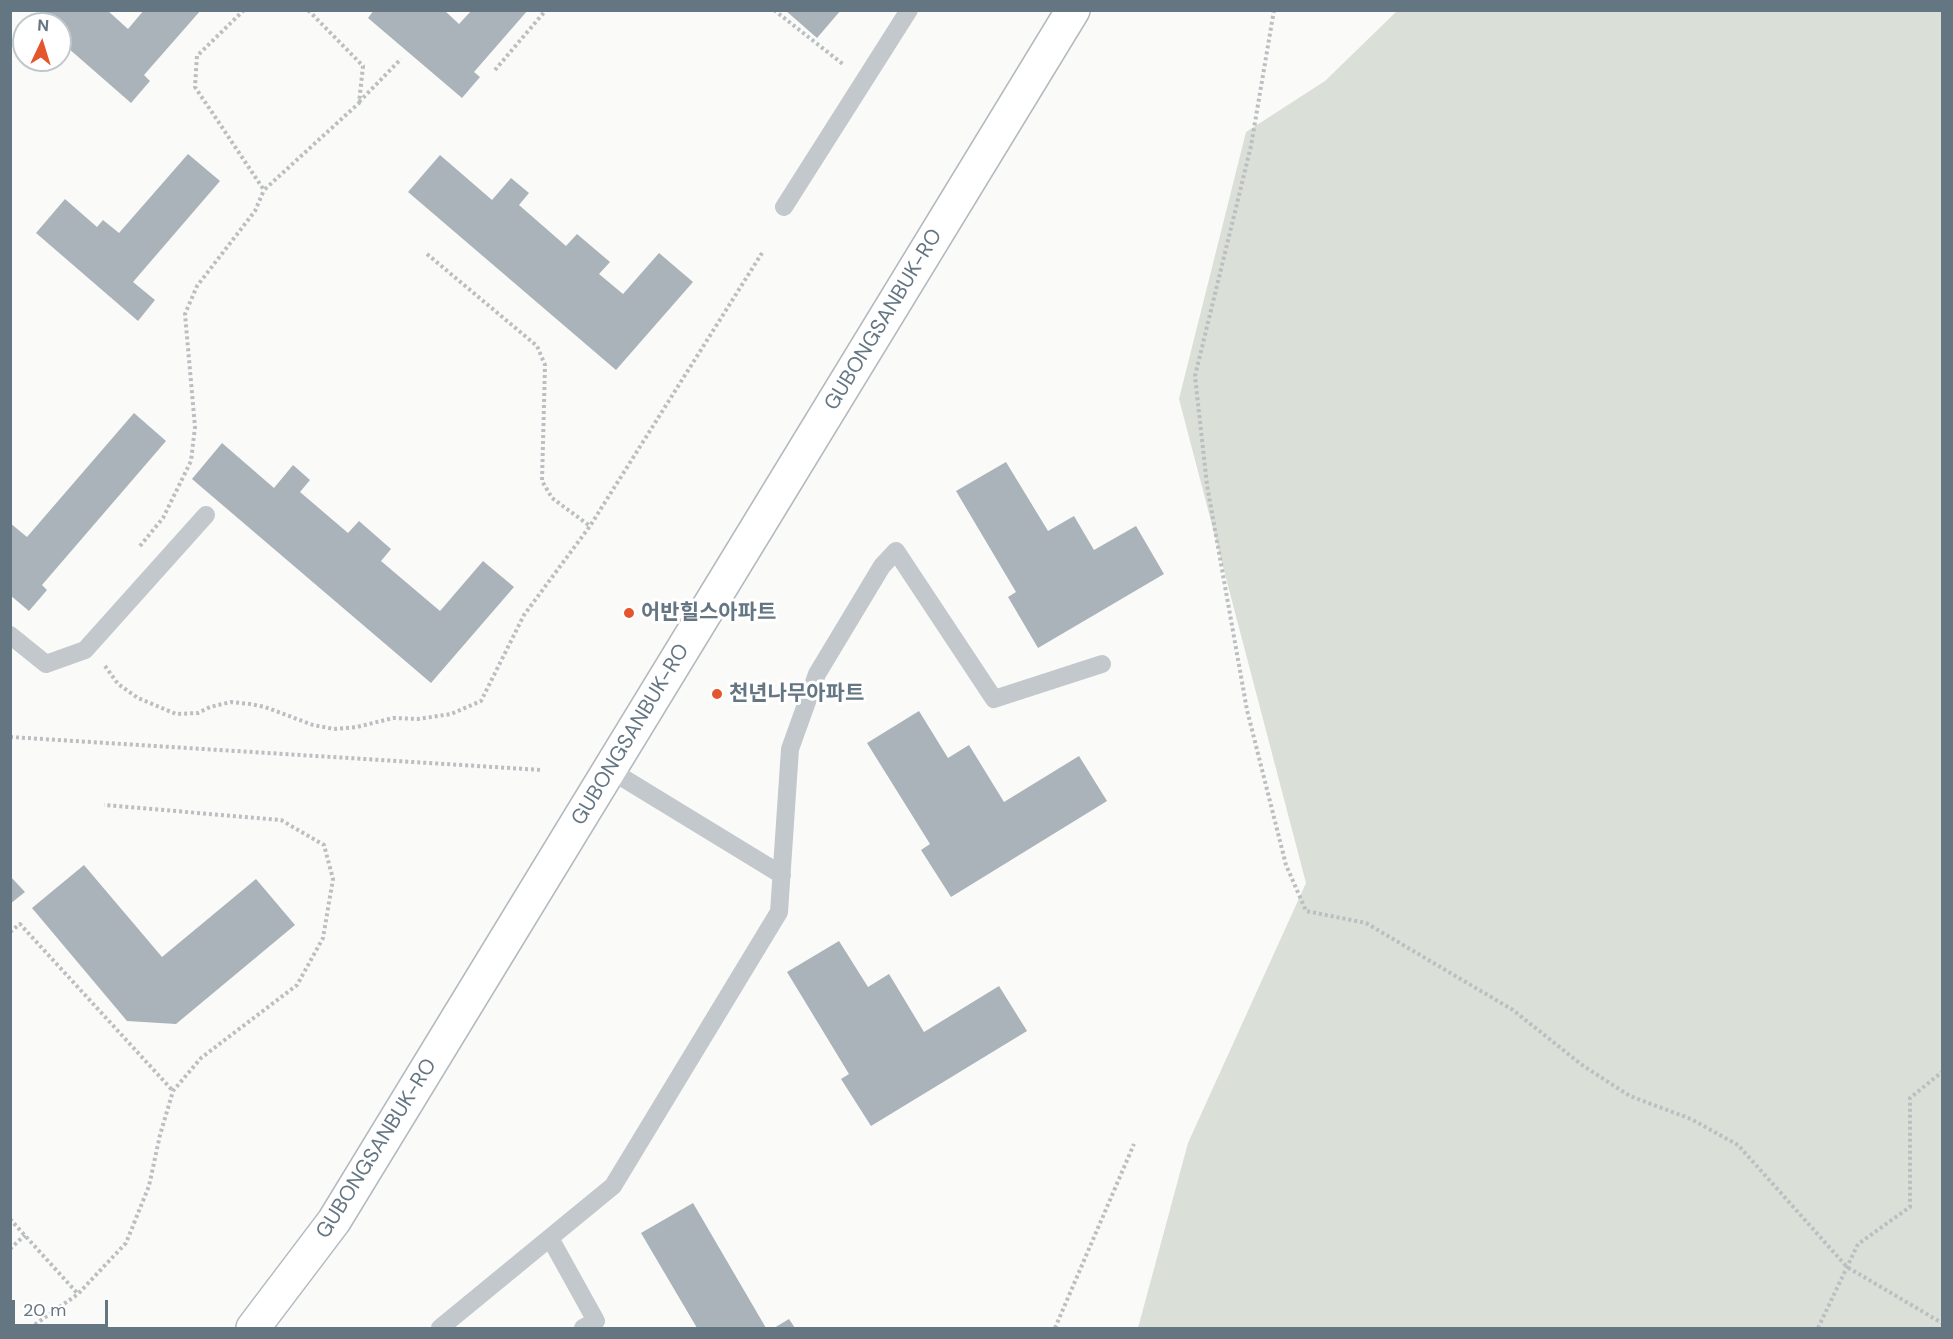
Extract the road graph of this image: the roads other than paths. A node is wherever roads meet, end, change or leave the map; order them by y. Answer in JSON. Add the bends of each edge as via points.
{"nodes":[{"id":1,"x":909,"y":10,"type":"edge"},
{"id":2,"x":1073,"y":10,"type":"edge"},
{"id":3,"x":784,"y":207,"type":"dead end"},
{"id":4,"x":206,"y":515,"type":"dead end"},
{"id":5,"x":10,"y":635,"type":"edge"},
{"id":6,"x":1102,"y":664,"type":"dead end"},
{"id":7,"x":610,"y":770,"type":"junction"},
{"id":8,"x":782,"y":875,"type":"junction"},
{"id":9,"x":550,"y":1238,"type":"junction"},
{"id":10,"x":253,"y":1329,"type":"edge"},
{"id":11,"x":440,"y":1329,"type":"edge"},
{"id":12,"x":582,"y":1329,"type":"edge"}],
"edges":[{"from":1,"to":3,"type":"lane"},
{"from":2,"to":7,"type":"main road","name":"GUBONGSANBUK-RO"},
{"from":4,"to":5,"type":"lane","via":[[85,650],[46,664]]},
{"from":6,"to":8,"type":"lane","via":[[994,699],[896,550],[882,566],[817,674],[790,749]]},
{"from":7,"to":8,"type":"lane"},
{"from":7,"to":10,"type":"main road","name":"GUBONGSANBUK-RO","via":[[334,1221]]},
{"from":8,"to":9,"type":"lane","via":[[779,912],[613,1186]]},
{"from":9,"to":11,"type":"lane"},
{"from":9,"to":12,"type":"lane","via":[[596,1321]]}]}
